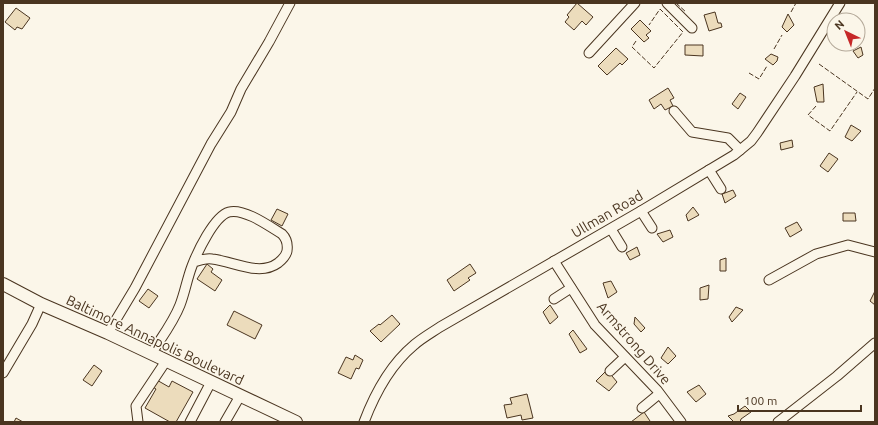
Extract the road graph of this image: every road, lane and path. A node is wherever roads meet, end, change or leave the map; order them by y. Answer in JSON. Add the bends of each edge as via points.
{"nodes":[{"id":1,"x":290,"y":3,"type":"edge"},
{"id":2,"x":635,"y":3,"type":"edge"},
{"id":3,"x":667,"y":3,"type":"edge"},
{"id":4,"x":840,"y":3,"type":"edge"},
{"id":5,"x":692,"y":28,"type":"dead end"},
{"id":6,"x":589,"y":53,"type":"dead end"},
{"id":7,"x":674,"y":111,"type":"dead end"},
{"id":8,"x":740,"y":150,"type":"junction"},
{"id":9,"x":709,"y":170,"type":"junction"},
{"id":10,"x":721,"y":189,"type":"dead end"},
{"id":11,"x":641,"y":211,"type":"junction"},
{"id":12,"x":652,"y":228,"type":"dead end"},
{"id":13,"x":611,"y":229,"type":"junction"},
{"id":14,"x":622,"y":247,"type":"dead end"},
{"id":15,"x":875,"y":252,"type":"edge"},
{"id":16,"x":554,"y":261,"type":"junction"},
{"id":17,"x":194,"y":262,"type":"junction"},
{"id":18,"x":769,"y":280,"type":"dead end"},
{"id":19,"x":3,"y":284,"type":"edge"},
{"id":20,"x":571,"y":288,"type":"junction"},
{"id":21,"x":554,"y":299,"type":"dead end"},
{"id":22,"x":41,"y":304,"type":"junction"},
{"id":23,"x":108,"y":333,"type":"junction"},
{"id":24,"x":875,"y":343,"type":"edge"},
{"id":25,"x":151,"y":354,"type":"junction"},
{"id":26,"x":625,"y":356,"type":"junction"},
{"id":27,"x":166,"y":362,"type":"junction"},
{"id":28,"x":610,"y":371,"type":"dead end"},
{"id":29,"x":3,"y":373,"type":"edge"},
{"id":30,"x":211,"y":382,"type":"junction"},
{"id":31,"x":659,"y":394,"type":"junction"},
{"id":32,"x":240,"y":396,"type":"junction"},
{"id":33,"x":642,"y":408,"type":"dead end"},
{"id":34,"x":138,"y":422,"type":"edge"},
{"id":35,"x":190,"y":422,"type":"edge"},
{"id":36,"x":226,"y":422,"type":"edge"},
{"id":37,"x":296,"y":422,"type":"edge"},
{"id":38,"x":364,"y":422,"type":"edge"},
{"id":39,"x":682,"y":422,"type":"edge"},
{"id":40,"x":778,"y":422,"type":"edge"}],
"edges":[{"from":1,"to":23,"type":"street"},
{"from":2,"to":6,"type":"street"},
{"from":3,"to":5,"type":"street"},
{"from":4,"to":8,"type":"street","name":"Ullman Road","via":[[757,133]]},
{"from":7,"to":8,"type":"street","via":[[692,132],[728,138]]},
{"from":8,"to":9,"type":"street","name":"Ullman Road"},
{"from":9,"to":10,"type":"street"},
{"from":9,"to":11,"type":"street","name":"Ullman Road"},
{"from":11,"to":12,"type":"street"},
{"from":11,"to":13,"type":"street","name":"Ullman Road"},
{"from":13,"to":14,"type":"street"},
{"from":13,"to":16,"type":"street","name":"Ullman Road"},
{"from":15,"to":18,"type":"street","via":[[848,245],[816,254]]},
{"from":16,"to":20,"type":"street","name":"Armstrong Drive"},
{"from":16,"to":38,"type":"street","name":"Ullman Road","via":[[440,327],[414,346],[387,375]]},
{"from":17,"to":17,"type":"street","via":[[215,223],[228,212],[246,214],[282,234],[287,243],[287,254],[284,259],[268,268],[255,268],[209,258]]},
{"from":17,"to":25,"type":"street","via":[[175,316]]},
{"from":19,"to":22,"type":"main road","name":"Baltimore Annapolis Boulevard"},
{"from":20,"to":21,"type":"street"},
{"from":20,"to":26,"type":"street","name":"Armstrong Drive","via":[[595,325]]},
{"from":22,"to":23,"type":"main road","name":"Baltimore Annapolis Boulevard"},
{"from":22,"to":29,"type":"street"},
{"from":23,"to":25,"type":"main road","name":"Baltimore Annapolis Boulevard"},
{"from":24,"to":40,"type":"street"},
{"from":25,"to":27,"type":"main road","name":"Baltimore Annapolis Boulevard"},
{"from":26,"to":28,"type":"street"},
{"from":26,"to":31,"type":"street","name":"Armstrong Drive"},
{"from":27,"to":30,"type":"main road","name":"Baltimore Annapolis Boulevard"},
{"from":27,"to":34,"type":"street","via":[[136,406]]},
{"from":30,"to":32,"type":"main road","name":"Baltimore Annapolis Boulevard"},
{"from":30,"to":35,"type":"street"},
{"from":31,"to":33,"type":"street"},
{"from":31,"to":39,"type":"street","name":"Armstrong Drive"},
{"from":32,"to":36,"type":"street"},
{"from":32,"to":37,"type":"main road","name":"Baltimore Annapolis Boulevard"}]}
